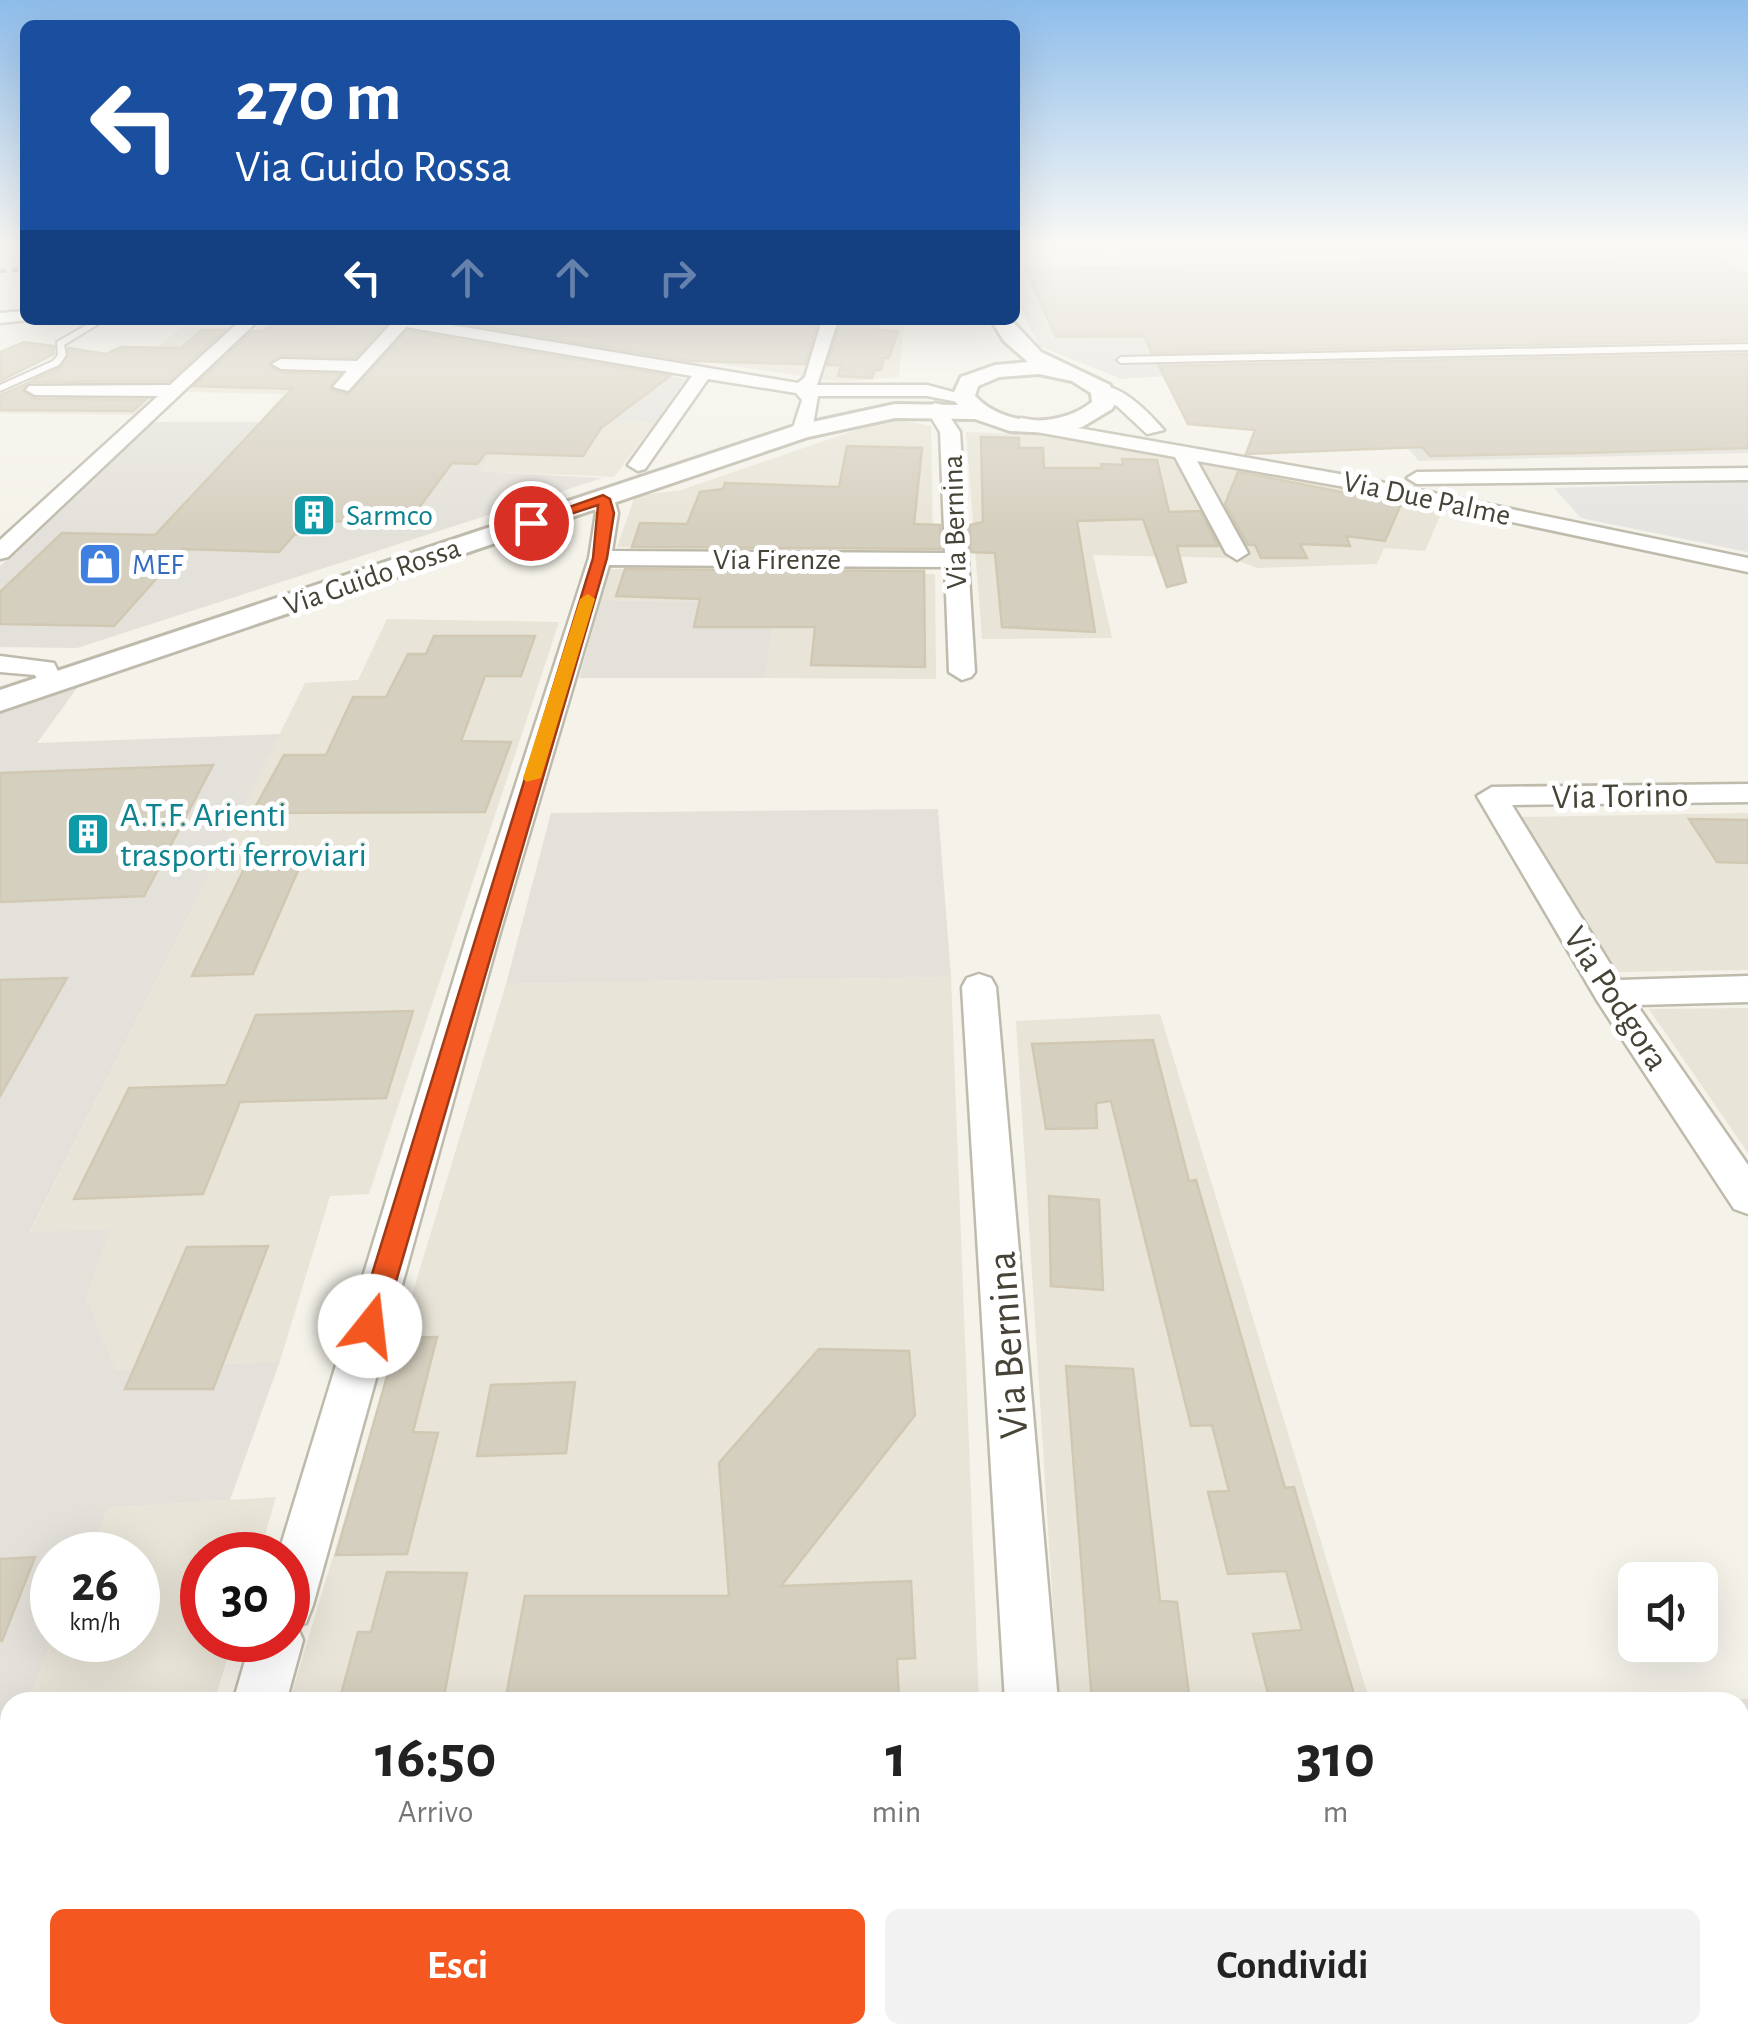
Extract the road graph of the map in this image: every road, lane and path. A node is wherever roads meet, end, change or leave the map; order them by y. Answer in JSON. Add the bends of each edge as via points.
{"nodes":[{"id":1,"x":66,"y":340,"type":"edge"},
{"id":2,"x":229,"y":340,"type":"edge"},
{"id":3,"x":382,"y":340,"type":"edge"},
{"id":4,"x":561,"y":340,"type":"edge"},
{"id":5,"x":824,"y":340,"type":"edge"},
{"id":6,"x":997,"y":340,"type":"edge"},
{"id":7,"x":1018,"y":340,"type":"edge"},
{"id":8,"x":1748,"y":347,"type":"edge"},
{"id":9,"x":1120,"y":360,"type":"dead end"},
{"id":10,"x":281,"y":364,"type":"dead end"},
{"id":11,"x":361,"y":366,"type":"junction"},
{"id":12,"x":1060,"y":370,"type":"junction"},
{"id":13,"x":704,"y":372,"type":"junction"},
{"id":14,"x":342,"y":387,"type":"dead end"},
{"id":15,"x":0,"y":388,"type":"edge"},
{"id":16,"x":802,"y":388,"type":"junction"},
{"id":17,"x":35,"y":390,"type":"dead end"},
{"id":18,"x":1102,"y":390,"type":"junction"},
{"id":19,"x":174,"y":391,"type":"junction"},
{"id":20,"x":977,"y":395,"type":"junction"},
{"id":21,"x":927,"y":409,"type":"junction"},
{"id":22,"x":1084,"y":418,"type":"junction"},
{"id":23,"x":1021,"y":424,"type":"junction"},
{"id":24,"x":1154,"y":430,"type":"junction"},
{"id":25,"x":802,"y":432,"type":"junction"},
{"id":26,"x":950,"y":432,"type":"junction"},
{"id":27,"x":1104,"y":440,"type":"junction"},
{"id":28,"x":1182,"y":453,"type":"junction"},
{"id":29,"x":638,"y":465,"type":"dead end"},
{"id":30,"x":1748,"y":474,"type":"edge"},
{"id":31,"x":603,"y":499,"type":"junction"},
{"id":32,"x":0,"y":552,"type":"edge"},
{"id":33,"x":1237,"y":554,"type":"dead end"},
{"id":34,"x":600,"y":558,"type":"junction"},
{"id":35,"x":955,"y":560,"type":"junction"},
{"id":36,"x":1748,"y":565,"type":"edge"},
{"id":37,"x":0,"y":664,"type":"edge"},
{"id":38,"x":962,"y":672,"type":"dead end"},
{"id":39,"x":51,"y":684,"type":"junction"},
{"id":40,"x":0,"y":701,"type":"edge"},
{"id":41,"x":1748,"y":793,"type":"edge"},
{"id":42,"x":1492,"y":796,"type":"joint"},
{"id":43,"x":980,"y":987,"type":"dead end"},
{"id":44,"x":1748,"y":988,"type":"edge"},
{"id":45,"x":1610,"y":992,"type":"junction"},
{"id":46,"x":1748,"y":1196,"type":"edge"},
{"id":47,"x":309,"y":1532,"type":"edge"},
{"id":48,"x":271,"y":1662,"type":"edge"},
{"id":49,"x":262,"y":1692,"type":"edge"},
{"id":50,"x":1031,"y":1692,"type":"edge"}],
"edges":[{"from":1,"to":15,"type":"lane","via":[[56,363]]},
{"from":2,"to":19,"type":"street"},
{"from":3,"to":11,"type":"street"},
{"from":4,"to":13,"type":"street"},
{"from":5,"to":16,"type":"street","via":[[813,379]]},
{"from":6,"to":20,"type":"street"},
{"from":7,"to":12,"type":"street","via":[[1037,360]]},
{"from":8,"to":9,"type":"lane"},
{"from":10,"to":11,"type":"street"},
{"from":11,"to":14,"type":"street"},
{"from":12,"to":18,"type":"street"},
{"from":12,"to":20,"type":"street"},
{"from":13,"to":16,"type":"street"},
{"from":13,"to":29,"type":"street"},
{"from":16,"to":20,"type":"street"},
{"from":16,"to":25,"type":"street","via":[[810,399]]},
{"from":17,"to":19,"type":"street"},
{"from":18,"to":22,"type":"street","via":[[1104,404]]},
{"from":18,"to":24,"type":"street"},
{"from":19,"to":32,"type":"street"},
{"from":20,"to":21,"type":"street","name":"Via Guido Rossa"},
{"from":20,"to":23,"type":"street"},
{"from":20,"to":26,"type":"street","name":"Via Bernina"},
{"from":21,"to":25,"type":"street","name":"Via Guido Rossa"},
{"from":21,"to":26,"type":"street","name":"Via Bernina"},
{"from":22,"to":23,"type":"street"},
{"from":22,"to":24,"type":"street"},
{"from":22,"to":27,"type":"street","via":[[1084,428]]},
{"from":23,"to":27,"type":"street","name":"Via Due Palme"},
{"from":24,"to":30,"type":"street","via":[[1425,479]]},
{"from":25,"to":31,"type":"street","name":"Via Guido Rossa"},
{"from":26,"to":35,"type":"street","name":"Via Bernina"},
{"from":27,"to":28,"type":"street","name":"Via Due Palme"},
{"from":28,"to":33,"type":"street"},
{"from":28,"to":36,"type":"street","name":"Via Due Palme"},
{"from":31,"to":34,"type":"street"},
{"from":31,"to":39,"type":"street","name":"Via Guido Rossa"},
{"from":34,"to":35,"type":"street","name":"Via Firenze"},
{"from":34,"to":47,"type":"street"},
{"from":35,"to":38,"type":"street","name":"Via Bernina"},
{"from":37,"to":39,"type":"street","via":[[44,668]]},
{"from":39,"to":40,"type":"street","name":"Via Guido Rossa"},
{"from":41,"to":42,"type":"street","name":"Via Torino"},
{"from":42,"to":45,"type":"street","name":"Via Podgora"},
{"from":43,"to":50,"type":"street","name":"Via Bernina"},
{"from":44,"to":45,"type":"street"},
{"from":45,"to":46,"type":"street","name":"Via Podgora"},
{"from":48,"to":49,"type":"street"}]}
